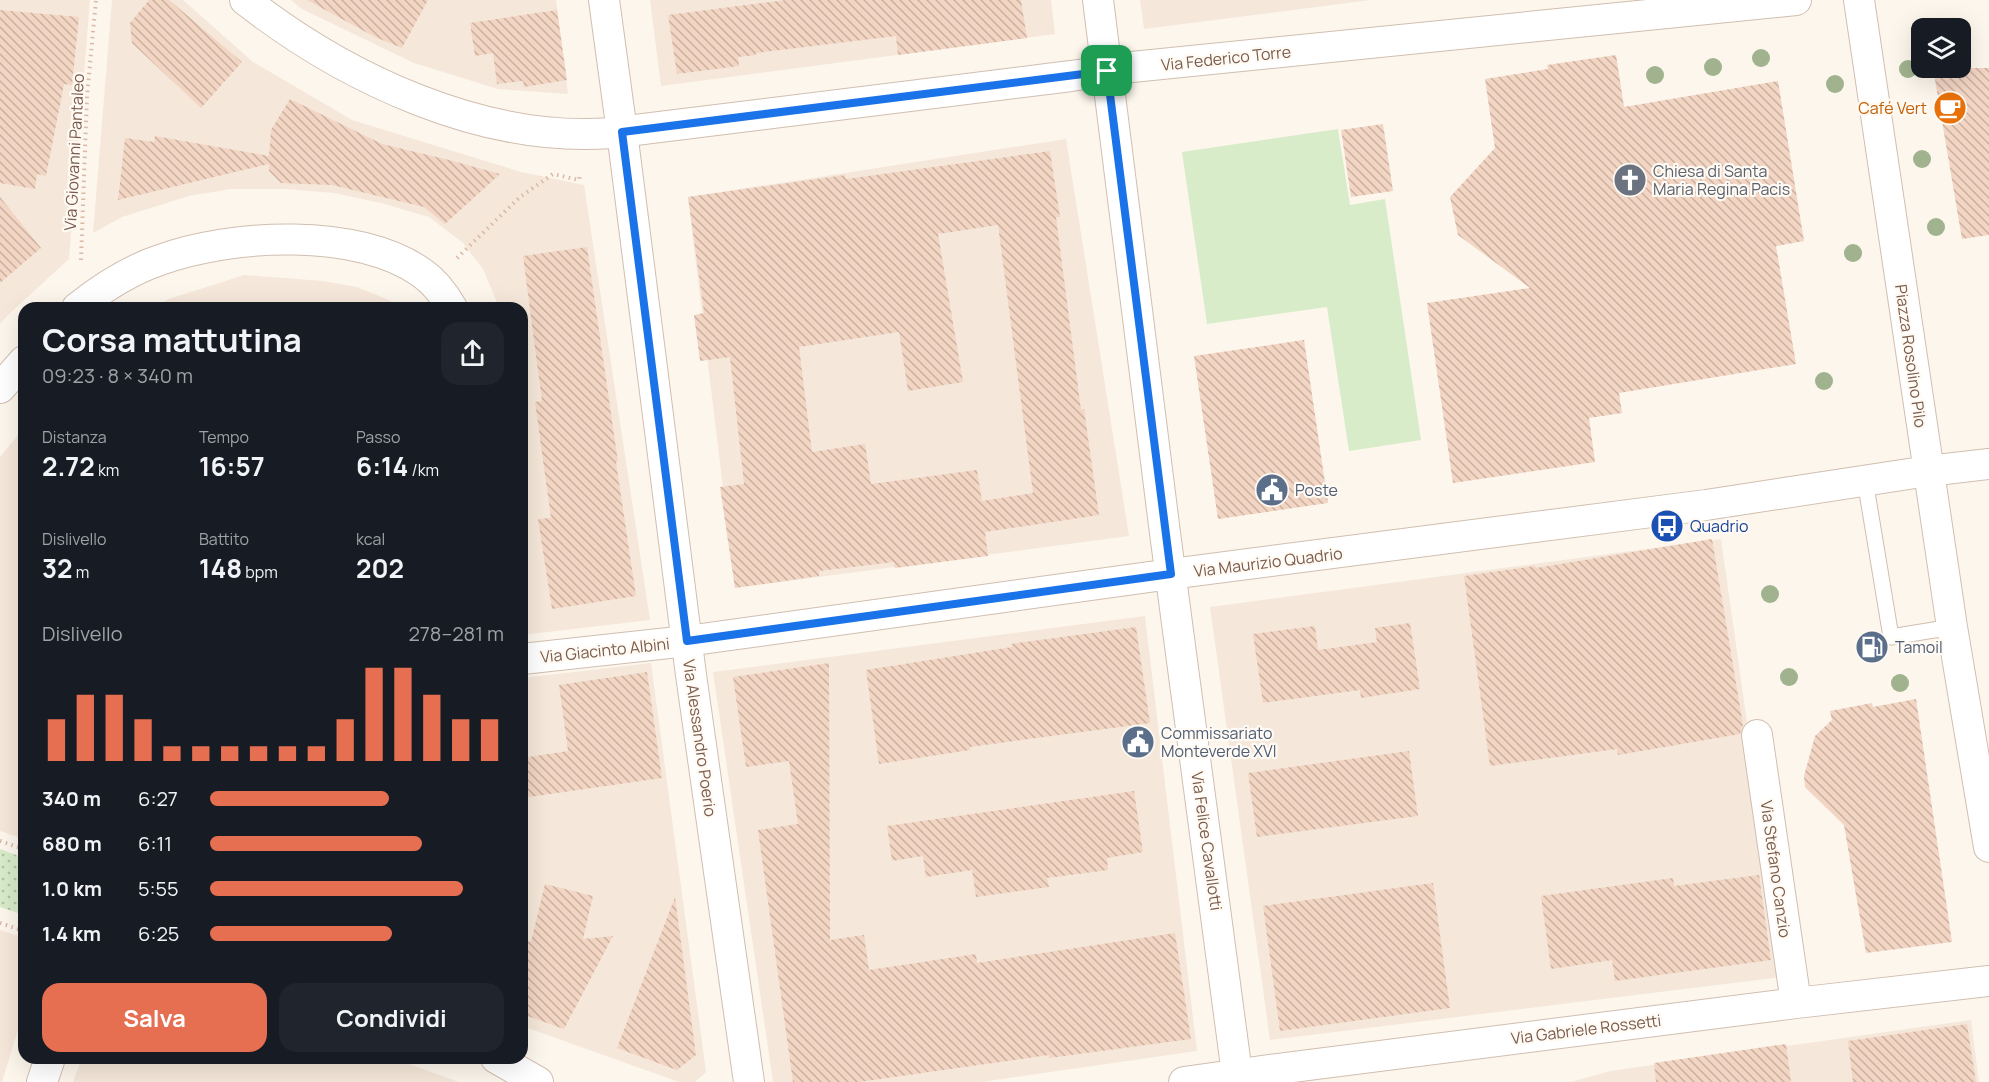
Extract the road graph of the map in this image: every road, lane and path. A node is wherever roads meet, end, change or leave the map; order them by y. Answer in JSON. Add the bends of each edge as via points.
{"nodes":[{"id":1,"x":96,"y":0,"type":"edge"},
{"id":2,"x":245,"y":0,"type":"edge"},
{"id":3,"x":604,"y":0,"type":"edge"},
{"id":4,"x":1098,"y":0,"type":"edge"},
{"id":5,"x":1796,"y":0,"type":"edge"},
{"id":6,"x":1859,"y":0,"type":"edge"},
{"id":7,"x":1670,"y":6,"type":"edge"},
{"id":8,"x":1107,"y":71,"type":"junction"},
{"id":9,"x":622,"y":132,"type":"junction"},
{"id":10,"x":580,"y":175,"type":"dead end"},
{"id":11,"x":465,"y":249,"type":"dead end"},
{"id":12,"x":78,"y":302,"type":"edge"},
{"id":13,"x":85,"y":302,"type":"edge"},
{"id":14,"x":448,"y":302,"type":"edge"},
{"id":15,"x":18,"y":368,"type":"edge"},
{"id":16,"x":0,"y":388,"type":"edge"},
{"id":17,"x":1989,"y":464,"type":"edge"},
{"id":18,"x":1928,"y":471,"type":"junction"},
{"id":19,"x":1865,"y":480,"type":"junction"},
{"id":20,"x":1171,"y":574,"type":"junction"},
{"id":21,"x":1952,"y":627,"type":"junction"},
{"id":22,"x":687,"y":641,"type":"junction"},
{"id":23,"x":528,"y":658,"type":"edge"},
{"id":24,"x":1756,"y":735,"type":"dead end"},
{"id":25,"x":0,"y":841,"type":"edge"},
{"id":26,"x":18,"y":847,"type":"edge"},
{"id":27,"x":1989,"y":847,"type":"edge"},
{"id":28,"x":0,"y":923,"type":"edge"},
{"id":29,"x":18,"y":929,"type":"edge"},
{"id":30,"x":1989,"y":981,"type":"edge"},
{"id":31,"x":1796,"y":1003,"type":"junction"},
{"id":32,"x":48,"y":1064,"type":"edge"},
{"id":33,"x":506,"y":1064,"type":"edge"},
{"id":34,"x":1237,"y":1074,"type":"junction"},
{"id":35,"x":42,"y":1082,"type":"edge"},
{"id":36,"x":538,"y":1082,"type":"edge"},
{"id":37,"x":749,"y":1082,"type":"edge"},
{"id":38,"x":1184,"y":1082,"type":"edge"}],
"edges":[{"from":1,"to":12,"type":"path","name":"Via Giovanni Pantaleo","via":[[87,96]]},
{"from":2,"to":9,"type":"street","name":"Via Federico Torre","via":[[321,54],[427,102],[472,117],[551,133]]},
{"from":3,"to":9,"type":"street","name":"Via Alessandro Poerio"},
{"from":4,"to":8,"type":"street","name":"Via Felice Cavallotti"},
{"from":5,"to":7,"type":"street","name":"Via Federico Torre"},
{"from":6,"to":18,"type":"street","name":"Piazza Rosolino Pilo"},
{"from":7,"to":8,"type":"street","name":"Via Federico Torre"},
{"from":8,"to":9,"type":"street","name":"Via Federico Torre"},
{"from":8,"to":20,"type":"street","name":"Via Felice Cavallotti"},
{"from":9,"to":22,"type":"street","name":"Via Alessandro Poerio"},
{"from":10,"to":11,"type":"path","via":[[579,180],[552,174],[520,197]]},
{"from":13,"to":14,"type":"street","via":[[160,260],[216,245],[269,240],[348,245],[385,254],[424,274]]},
{"from":15,"to":16,"type":"street"},
{"from":17,"to":18,"type":"street"},
{"from":18,"to":19,"type":"street"},
{"from":18,"to":21,"type":"street","name":"Piazza Rosolino Pilo"},
{"from":19,"to":20,"type":"street","name":"Via Maurizio Quadrio","via":[[1706,505]]},
{"from":19,"to":21,"type":"lane","via":[[1891,638]]},
{"from":20,"to":22,"type":"street","name":"Via Maurizio Quadrio"},
{"from":20,"to":34,"type":"street","name":"Via Felice Cavallotti"},
{"from":21,"to":27,"type":"street","name":"Piazza Rosolino Pilo"},
{"from":22,"to":23,"type":"street","name":"Via Giacinto Albini"},
{"from":22,"to":37,"type":"street","name":"Via Alessandro Poerio"},
{"from":24,"to":31,"type":"street","name":"Via Stefano Canzio"},
{"from":25,"to":26,"type":"path"},
{"from":28,"to":29,"type":"path"},
{"from":30,"to":31,"type":"street","name":"Via Gabriele Rossetti"},
{"from":31,"to":34,"type":"street","name":"Via Gabriele Rossetti"},
{"from":32,"to":35,"type":"street"},
{"from":33,"to":36,"type":"street"},
{"from":34,"to":38,"type":"street","name":"Via Gabriele Rossetti"}]}
